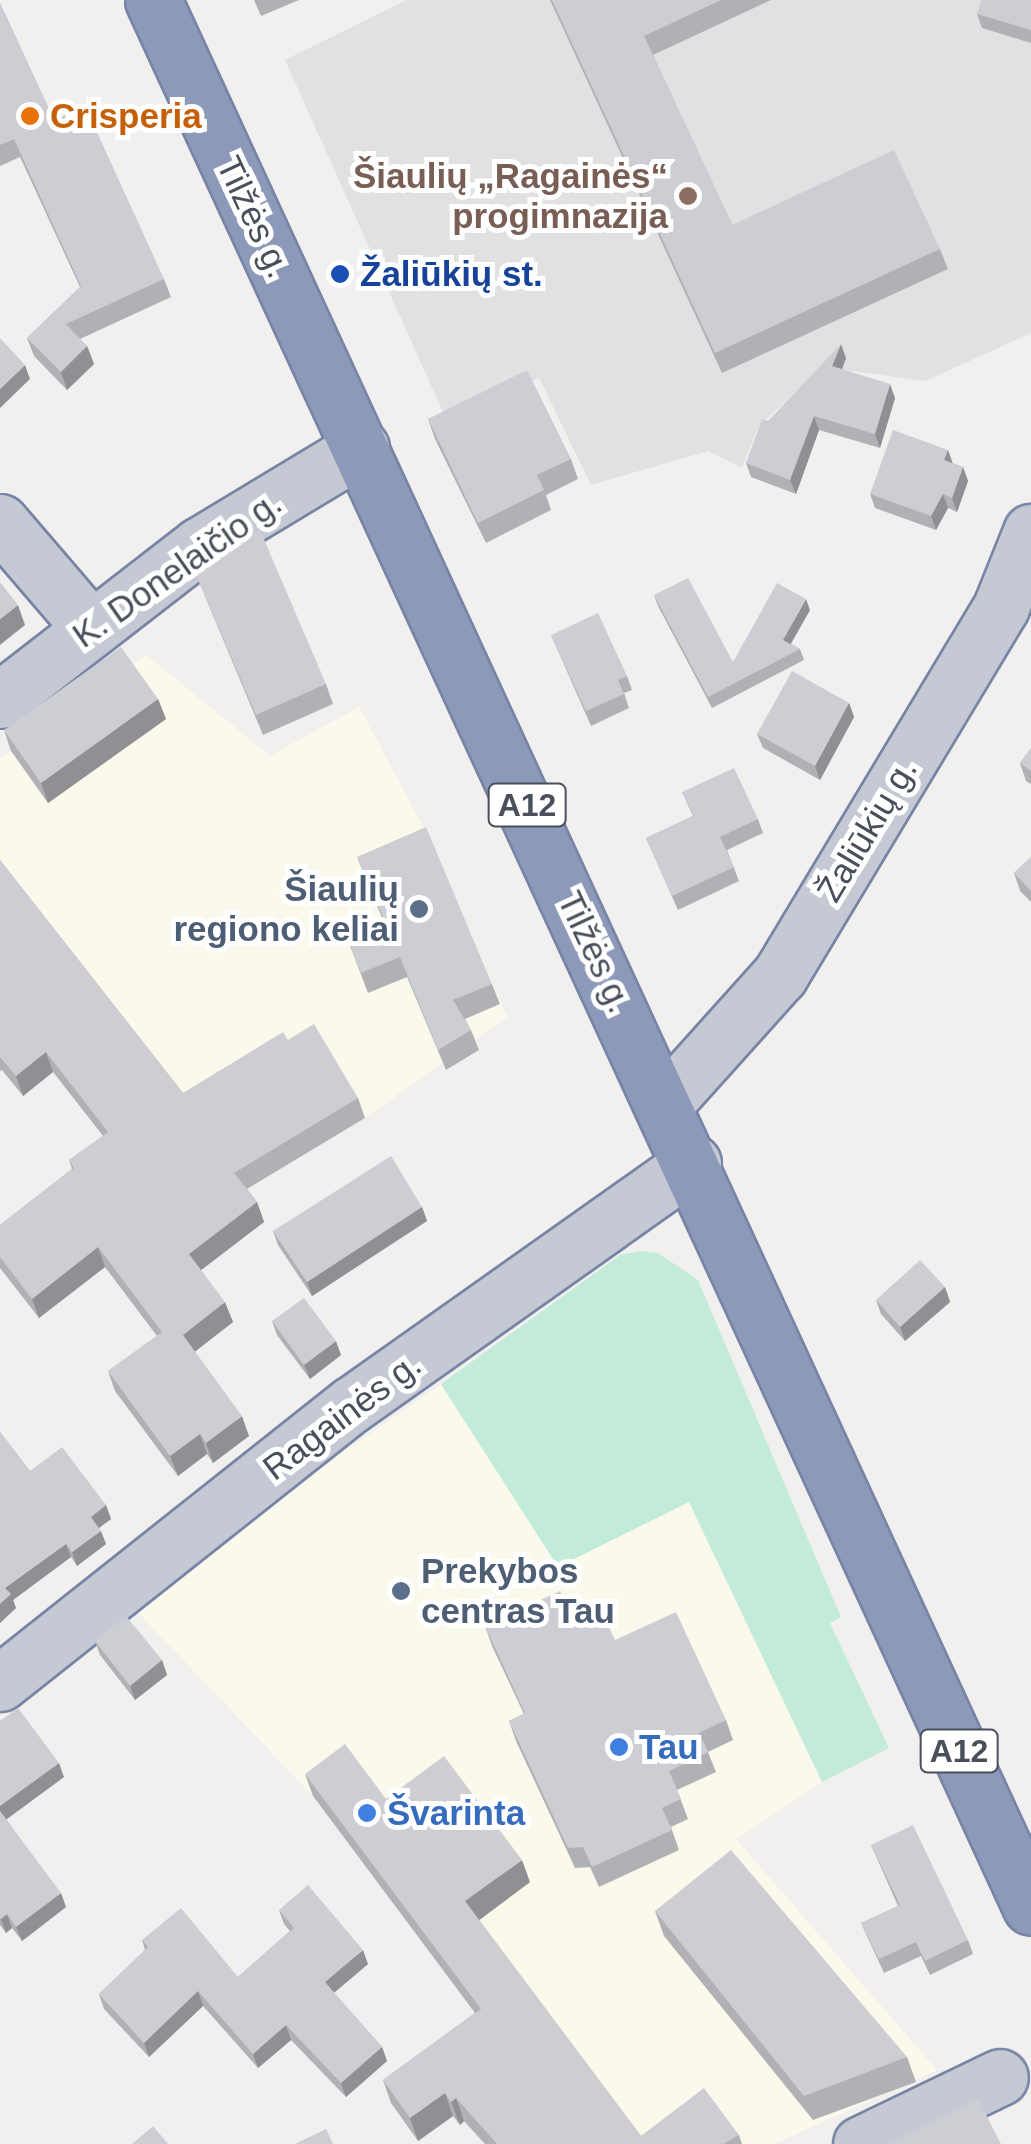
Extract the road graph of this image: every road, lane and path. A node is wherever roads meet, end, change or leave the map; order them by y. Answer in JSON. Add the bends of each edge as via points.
{"nodes":[{"id":1,"x":153,"y":0,"type":"edge"},
{"id":2,"x":360,"y":448,"type":"junction"},
{"id":3,"x":0,"y":522,"type":"edge"},
{"id":4,"x":1031,"y":532,"type":"edge"},
{"id":5,"x":90,"y":626,"type":"junction"},
{"id":6,"x":0,"y":700,"type":"edge"},
{"id":7,"x":665,"y":1104,"type":"junction"},
{"id":8,"x":693,"y":1163,"type":"junction"},
{"id":9,"x":0,"y":1683,"type":"edge"},
{"id":10,"x":1031,"y":1907,"type":"edge"},
{"id":11,"x":1000,"y":2077,"type":"dead end"},
{"id":12,"x":860,"y":2144,"type":"edge"}],
"edges":[{"from":1,"to":2,"type":"highway","name":"Tilžės g.","number":"A12"},
{"from":2,"to":5,"type":"street","name":"K. Donelaičio g.","via":[[200,544]]},
{"from":2,"to":7,"type":"highway","name":"Tilžės g.","number":"A12"},
{"from":3,"to":5,"type":"street"},
{"from":4,"to":7,"type":"street","name":"Žaliūkių g.","via":[[1001,607],[780,974]]},
{"from":5,"to":6,"type":"street","name":"K. Donelaičio g."},
{"from":7,"to":8,"type":"highway","name":"Tilžės g.","number":"A12"},
{"from":8,"to":9,"type":"street","name":"Ragainės g.","via":[[352,1405]]},
{"from":8,"to":10,"type":"highway","name":"Tilžės g.","number":"A12"},
{"from":11,"to":12,"type":"street"}]}
